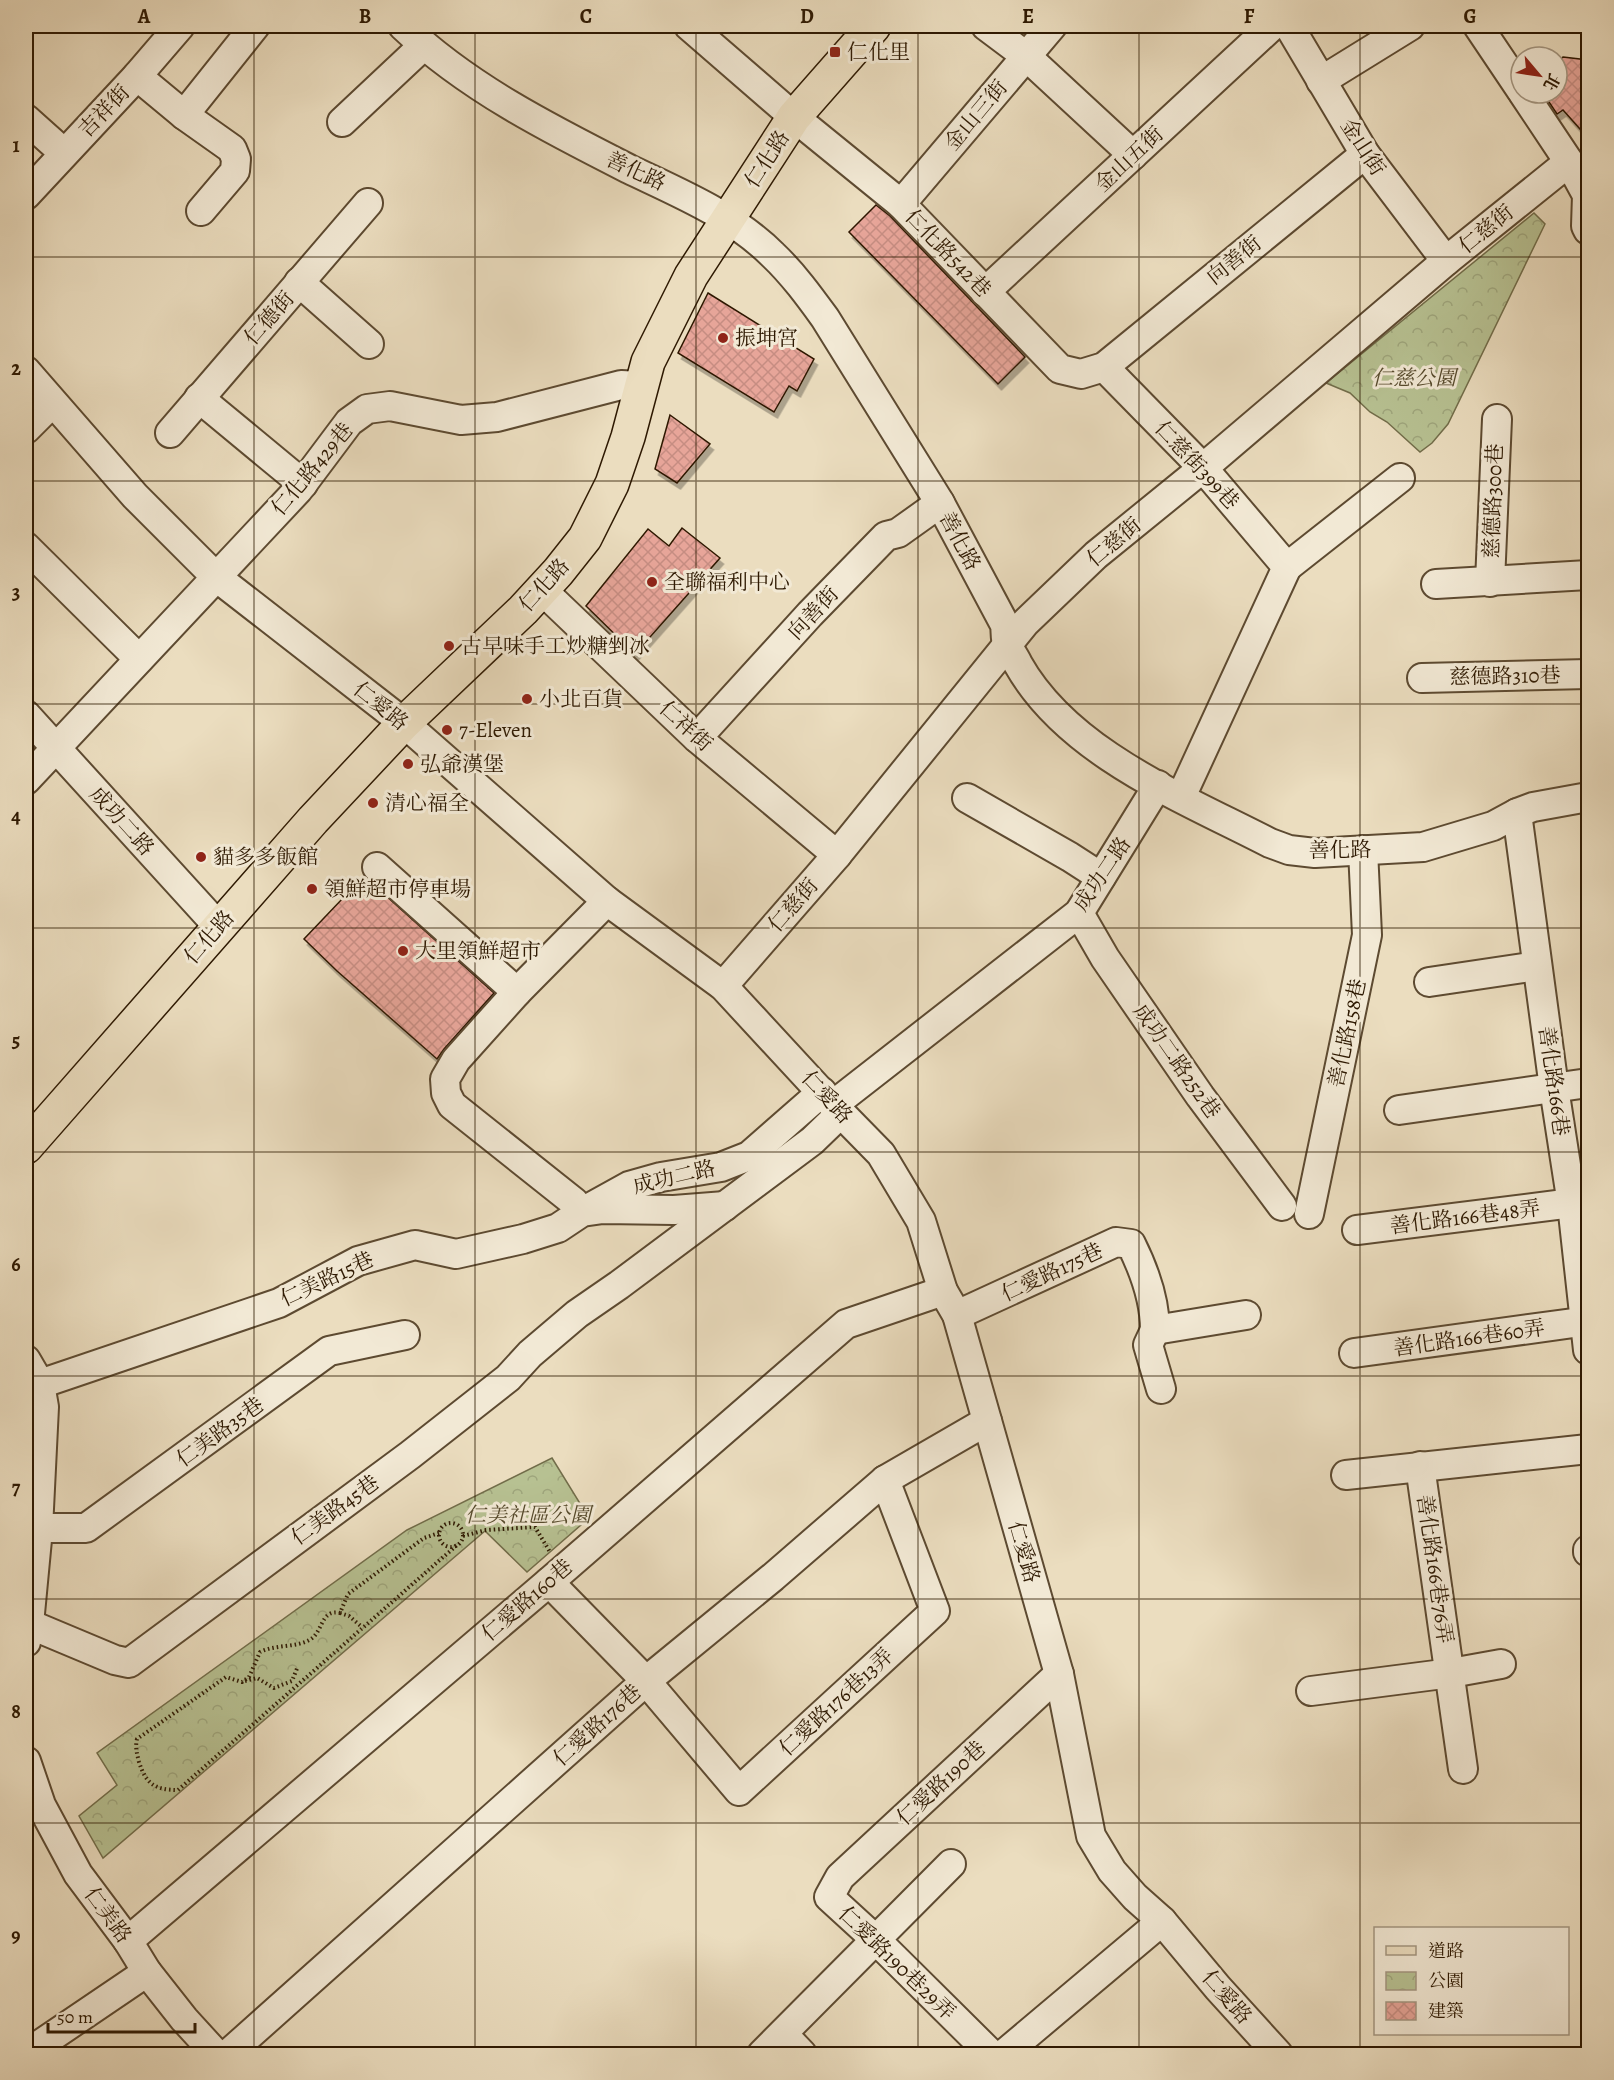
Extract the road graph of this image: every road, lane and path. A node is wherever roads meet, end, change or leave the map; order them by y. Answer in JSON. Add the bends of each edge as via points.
{"nodes":[{"id":1,"x":180,"y":26,"type":"edge"},
{"id":2,"x":255,"y":26,"type":"edge"},
{"id":3,"x":403,"y":26,"type":"edge"},
{"id":4,"x":689,"y":26,"type":"edge"},
{"id":5,"x":873,"y":26,"type":"edge"},
{"id":6,"x":986,"y":26,"type":"edge"},
{"id":7,"x":1052,"y":26,"type":"edge"},
{"id":8,"x":1272,"y":26,"type":"edge"},
{"id":9,"x":1290,"y":26,"type":"edge"},
{"id":10,"x":1410,"y":26,"type":"edge"},
{"id":11,"x":1478,"y":26,"type":"edge"},
{"id":12,"x":424,"y":45,"type":"junction"},
{"id":13,"x":1026,"y":56,"type":"junction"},
{"id":14,"x":1509,"y":72,"type":"edge"},
{"id":15,"x":137,"y":76,"type":"junction"},
{"id":16,"x":1321,"y":81,"type":"junction"},
{"id":17,"x":1531,"y":105,"type":"edge"},
{"id":18,"x":184,"y":115,"type":"junction"},
{"id":19,"x":794,"y":117,"type":"junction"},
{"id":20,"x":26,"y":119,"type":"edge"},
{"id":21,"x":342,"y":122,"type":"dead end"},
{"id":22,"x":64,"y":153,"type":"junction"},
{"id":23,"x":1365,"y":154,"type":"junction"},
{"id":24,"x":1133,"y":156,"type":"junction"},
{"id":25,"x":1569,"y":162,"type":"junction"},
{"id":26,"x":1588,"y":194,"type":"edge"},
{"id":27,"x":26,"y":195,"type":"edge"},
{"id":28,"x":368,"y":203,"type":"dead end"},
{"id":29,"x":901,"y":204,"type":"junction"},
{"id":30,"x":201,"y":210,"type":"dead end"},
{"id":31,"x":728,"y":220,"type":"junction"},
{"id":32,"x":1588,"y":230,"type":"edge"},
{"id":33,"x":1446,"y":261,"type":"junction"},
{"id":34,"x":299,"y":282,"type":"junction"},
{"id":35,"x":985,"y":292,"type":"junction"},
{"id":36,"x":369,"y":344,"type":"dead end"},
{"id":37,"x":1104,"y":367,"type":"junction"},
{"id":38,"x":26,"y":371,"type":"edge"},
{"id":39,"x":640,"y":386,"type":"junction"},
{"id":40,"x":199,"y":398,"type":"junction"},
{"id":41,"x":52,"y":403,"type":"junction"},
{"id":42,"x":1497,"y":419,"type":"dead end"},
{"id":43,"x":26,"y":429,"type":"edge"},
{"id":44,"x":170,"y":432,"type":"dead end"},
{"id":45,"x":1203,"y":468,"type":"junction"},
{"id":46,"x":1400,"y":478,"type":"dead end"},
{"id":47,"x":303,"y":484,"type":"junction"},
{"id":48,"x":940,"y":503,"type":"junction"},
{"id":49,"x":26,"y":547,"type":"edge"},
{"id":50,"x":1287,"y":567,"type":"junction"},
{"id":51,"x":215,"y":576,"type":"junction"},
{"id":52,"x":1588,"y":576,"type":"edge"},
{"id":53,"x":1490,"y":582,"type":"junction"},
{"id":54,"x":1436,"y":584,"type":"dead end"},
{"id":55,"x":542,"y":590,"type":"junction"},
{"id":56,"x":1007,"y":644,"type":"junction"},
{"id":57,"x":139,"y":659,"type":"junction"},
{"id":58,"x":1588,"y":674,"type":"edge"},
{"id":59,"x":1422,"y":678,"type":"dead end"},
{"id":60,"x":26,"y":715,"type":"edge"},
{"id":61,"x":404,"y":723,"type":"junction"},
{"id":62,"x":698,"y":738,"type":"junction"},
{"id":63,"x":56,"y":748,"type":"junction"},
{"id":64,"x":26,"y":780,"type":"edge"},
{"id":65,"x":1169,"y":791,"type":"junction"},
{"id":66,"x":1588,"y":797,"type":"edge"},
{"id":67,"x":968,"y":798,"type":"dead end"},
{"id":68,"x":1517,"y":813,"type":"junction"},
{"id":69,"x":1364,"y":850,"type":"junction"},
{"id":70,"x":837,"y":855,"type":"junction"},
{"id":71,"x":377,"y":867,"type":"dead end"},
{"id":72,"x":1101,"y":878,"type":"junction"},
{"id":73,"x":607,"y":901,"type":"junction"},
{"id":74,"x":1079,"y":912,"type":"junction"},
{"id":75,"x":218,"y":926,"type":"junction"},
{"id":76,"x":1538,"y":966,"type":"junction"},
{"id":77,"x":1429,"y":982,"type":"dead end"},
{"id":78,"x":723,"y":986,"type":"junction"},
{"id":79,"x":517,"y":992,"type":"junction"},
{"id":80,"x":1588,"y":1083,"type":"edge"},
{"id":81,"x":1554,"y":1088,"type":"junction"},
{"id":82,"x":832,"y":1103,"type":"junction"},
{"id":83,"x":1399,"y":1110,"type":"dead end"},
{"id":84,"x":26,"y":1147,"type":"edge"},
{"id":85,"x":1580,"y":1203,"type":"edge"},
{"id":86,"x":725,"y":1206,"type":"junction"},
{"id":87,"x":1282,"y":1206,"type":"dead end"},
{"id":88,"x":582,"y":1212,"type":"junction"},
{"id":89,"x":1310,"y":1214,"type":"dead end"},
{"id":90,"x":1357,"y":1230,"type":"dead end"},
{"id":91,"x":619,"y":1285,"type":"joint"},
{"id":92,"x":950,"y":1303,"type":"junction"},
{"id":93,"x":1246,"y":1315,"type":"dead end"},
{"id":94,"x":1587,"y":1322,"type":"edge"},
{"id":95,"x":1155,"y":1330,"type":"junction"},
{"id":96,"x":405,"y":1335,"type":"dead end"},
{"id":97,"x":1588,"y":1350,"type":"edge"},
{"id":98,"x":1354,"y":1353,"type":"dead end"},
{"id":99,"x":26,"y":1360,"type":"edge"},
{"id":100,"x":39,"y":1384,"type":"junction"},
{"id":101,"x":1161,"y":1389,"type":"dead end"},
{"id":102,"x":987,"y":1421,"type":"junction"},
{"id":103,"x":1588,"y":1449,"type":"edge"},
{"id":104,"x":1420,"y":1466,"type":"junction"},
{"id":105,"x":1346,"y":1475,"type":"dead end"},
{"id":106,"x":885,"y":1480,"type":"junction"},
{"id":107,"x":32,"y":1529,"type":"edge"},
{"id":108,"x":439,"y":1533,"type":"junction"},
{"id":109,"x":463,"y":1536,"type":"junction"},
{"id":110,"x":456,"y":1545,"type":"junction"},
{"id":111,"x":556,"y":1576,"type":"junction"},
{"id":112,"x":333,"y":1612,"type":"junction"},
{"id":113,"x":362,"y":1627,"type":"junction"},
{"id":114,"x":27,"y":1633,"type":"edge"},
{"id":115,"x":1501,"y":1664,"type":"dead end"},
{"id":116,"x":298,"y":1666,"type":"dead end"},
{"id":117,"x":1451,"y":1673,"type":"junction"},
{"id":118,"x":1059,"y":1674,"type":"junction"},
{"id":119,"x":292,"y":1681,"type":"junction"},
{"id":120,"x":646,"y":1681,"type":"junction"},
{"id":121,"x":242,"y":1682,"type":"junction"},
{"id":122,"x":294,"y":1688,"type":"junction"},
{"id":123,"x":1311,"y":1691,"type":"dead end"},
{"id":124,"x":26,"y":1761,"type":"edge"},
{"id":125,"x":1463,"y":1769,"type":"dead end"},
{"id":126,"x":951,"y":1864,"type":"dead end"},
{"id":127,"x":829,"y":1897,"type":"joint"},
{"id":128,"x":1162,"y":1921,"type":"junction"},
{"id":129,"x":876,"y":1940,"type":"junction"},
{"id":130,"x":128,"y":1941,"type":"junction"},
{"id":131,"x":147,"y":1972,"type":"junction"},
{"id":132,"x":783,"y":2034,"type":"junction"},
{"id":133,"x":26,"y":2054,"type":"edge"},
{"id":134,"x":216,"y":2055,"type":"edge"},
{"id":135,"x":228,"y":2055,"type":"edge"},
{"id":136,"x":762,"y":2055,"type":"edge"},
{"id":137,"x":802,"y":2055,"type":"edge"},
{"id":138,"x":991,"y":2055,"type":"edge"},
{"id":139,"x":1004,"y":2055,"type":"edge"},
{"id":140,"x":1278,"y":2055,"type":"edge"}],
"edges":[{"from":1,"to":15,"type":"street","name":"吉祥街"},
{"from":2,"to":18,"type":"street"},
{"from":3,"to":12,"type":"street","name":"善化路"},
{"from":4,"to":19,"type":"street","name":"仁化路542巷"},
{"from":5,"to":19,"type":"main road","name":"仁化路"},
{"from":6,"to":13,"type":"street"},
{"from":7,"to":13,"type":"street","name":"金山三街"},
{"from":8,"to":24,"type":"street","name":"金山五街"},
{"from":9,"to":16,"type":"street","name":"金山街"},
{"from":10,"to":16,"type":"street"},
{"from":11,"to":14,"type":"street"},
{"from":12,"to":21,"type":"street"},
{"from":12,"to":31,"type":"street","name":"善化路","via":[[525,114]]},
{"from":13,"to":24,"type":"street"},
{"from":13,"to":29,"type":"street","name":"金山三街"},
{"from":15,"to":18,"type":"street"},
{"from":15,"to":22,"type":"street","name":"吉祥街"},
{"from":16,"to":23,"type":"street","name":"金山街"},
{"from":17,"to":25,"type":"street"},
{"from":18,"to":30,"type":"street","via":[[232,148],[236,159],[235,171]]},
{"from":19,"to":29,"type":"street","name":"仁化路542巷"},
{"from":19,"to":31,"type":"main road","name":"仁化路"},
{"from":20,"to":22,"type":"street"},
{"from":22,"to":27,"type":"street","name":"吉祥街"},
{"from":23,"to":33,"type":"street","name":"金山街"},
{"from":23,"to":37,"type":"street","name":"向善街"},
{"from":24,"to":35,"type":"street","name":"金山五街"},
{"from":25,"to":26,"type":"street"},
{"from":25,"to":33,"type":"street","name":"仁慈街"},
{"from":26,"to":32,"type":"street"},
{"from":28,"to":34,"type":"street","name":"仁德街"},
{"from":29,"to":35,"type":"street","name":"仁化路542巷"},
{"from":31,"to":39,"type":"main road","name":"仁化路","via":[[677,301]]},
{"from":31,"to":48,"type":"street","name":"善化路","via":[[772,254],[806,291]]},
{"from":33,"to":45,"type":"street","name":"仁慈街"},
{"from":34,"to":36,"type":"street"},
{"from":34,"to":40,"type":"street","name":"仁德街"},
{"from":35,"to":37,"type":"street","name":"仁化路542巷","via":[[1060,369],[1081,374]]},
{"from":37,"to":45,"type":"street","name":"仁慈街399巷"},
{"from":38,"to":41,"type":"street","name":"仁愛路"},
{"from":39,"to":47,"type":"street","name":"仁化路429巷","via":[[621,385],[496,417],[461,420],[390,406],[367,409],[349,422]]},
{"from":39,"to":55,"type":"main road","name":"仁化路","via":[[628,437],[600,510],[585,538]]},
{"from":40,"to":44,"type":"street","name":"仁德街"},
{"from":40,"to":47,"type":"street"},
{"from":41,"to":43,"type":"street"},
{"from":41,"to":51,"type":"street","name":"仁愛路","via":[[135,496]]},
{"from":42,"to":53,"type":"street","name":"慈德路300巷"},
{"from":45,"to":50,"type":"street","name":"仁慈街399巷"},
{"from":45,"to":56,"type":"street","name":"仁慈街","via":[[1096,555]]},
{"from":46,"to":50,"type":"street"},
{"from":47,"to":51,"type":"street","name":"仁化路429巷"},
{"from":48,"to":56,"type":"street","name":"善化路","via":[[1005,625]]},
{"from":48,"to":62,"type":"street","name":"向善街","via":[[898,533],[886,536]]},
{"from":49,"to":57,"type":"street"},
{"from":50,"to":65,"type":"street"},
{"from":51,"to":57,"type":"street","name":"仁化路429巷"},
{"from":51,"to":61,"type":"street","name":"仁愛路"},
{"from":52,"to":53,"type":"street","name":"慈德路300巷"},
{"from":53,"to":54,"type":"street","name":"慈德路300巷"},
{"from":55,"to":61,"type":"main road","name":"仁化路"},
{"from":55,"to":62,"type":"street","name":"仁祥街"},
{"from":56,"to":65,"type":"street","name":"善化路","via":[[1030,685],[1057,713],[1101,750]]},
{"from":56,"to":70,"type":"street","name":"仁慈街"},
{"from":57,"to":63,"type":"street","name":"仁化路429巷"},
{"from":58,"to":59,"type":"street","name":"慈德路310巷"},
{"from":60,"to":63,"type":"street","name":"成功二路"},
{"from":61,"to":73,"type":"street","name":"仁愛路"},
{"from":61,"to":75,"type":"main road","name":"仁化路"},
{"from":62,"to":70,"type":"street","name":"仁祥街"},
{"from":63,"to":64,"type":"street","name":"仁化路429巷"},
{"from":63,"to":75,"type":"street","name":"成功二路"},
{"from":65,"to":69,"type":"street","name":"善化路","via":[[1289,850]]},
{"from":65,"to":72,"type":"street","name":"成功二路"},
{"from":66,"to":68,"type":"street","name":"善化路"},
{"from":67,"to":72,"type":"street"},
{"from":68,"to":69,"type":"street","name":"善化路","via":[[1493,826],[1423,847]]},
{"from":68,"to":76,"type":"street","name":"善化路166巷"},
{"from":69,"to":89,"type":"street","name":"善化路158巷","via":[[1367,934]]},
{"from":70,"to":78,"type":"street","name":"仁慈街"},
{"from":71,"to":79,"type":"street"},
{"from":72,"to":74,"type":"street","name":"成功二路"},
{"from":73,"to":78,"type":"street","name":"仁愛路"},
{"from":73,"to":79,"type":"street"},
{"from":74,"to":82,"type":"street","name":"成功二路"},
{"from":74,"to":87,"type":"street","name":"成功二路252巷","via":[[1105,958],[1200,1096]]},
{"from":75,"to":84,"type":"main road","name":"仁化路"},
{"from":76,"to":77,"type":"street"},
{"from":76,"to":81,"type":"street","name":"善化路166巷"},
{"from":78,"to":82,"type":"street","name":"仁愛路"},
{"from":79,"to":88,"type":"street","via":[[456,1060],[445,1079],[446,1093],[452,1106]]},
{"from":80,"to":81,"type":"street"},
{"from":81,"to":83,"type":"street"},
{"from":81,"to":85,"type":"street","name":"善化路166巷"},
{"from":82,"to":86,"type":"street","name":"成功二路","via":[[812,1141]]},
{"from":82,"to":88,"type":"street","name":"成功二路","via":[[749,1156],[721,1167],[629,1186]]},
{"from":82,"to":92,"type":"street","name":"仁愛路","via":[[881,1154],[921,1221]]},
{"from":85,"to":90,"type":"street","name":"善化路166巷48弄"},
{"from":85,"to":94,"type":"street","name":"善化路166巷"},
{"from":86,"to":88,"type":"street","name":"仁美路15巷"},
{"from":86,"to":91,"type":"street","name":"成功二路"},
{"from":88,"to":100,"type":"street","name":"仁美路15巷","via":[[558,1228],[456,1254],[415,1245],[358,1261],[279,1303]]},
{"from":91,"to":114,"type":"street","name":"仁美路45巷","via":[[577,1314],[507,1378],[410,1455],[129,1663]]},
{"from":92,"to":95,"type":"street","name":"仁愛路175巷","via":[[1116,1242],[1131,1244],[1138,1258],[1155,1312]]},
{"from":92,"to":102,"type":"street","name":"仁愛路"},
{"from":92,"to":111,"type":"street","name":"仁愛路160巷","via":[[846,1324]]},
{"from":93,"to":95,"type":"street"},
{"from":94,"to":97,"type":"street","name":"善化路166巷"},
{"from":94,"to":98,"type":"street","name":"善化路166巷60弄"},
{"from":95,"to":101,"type":"street","name":"仁愛路175巷","via":[[1148,1345]]},
{"from":96,"to":107,"type":"street","name":"仁美路35巷","via":[[330,1351],[86,1528]]},
{"from":99,"to":100,"type":"street"},
{"from":100,"to":107,"type":"street","via":[[44,1407]]},
{"from":102,"to":106,"type":"street","name":"仁愛路176巷"},
{"from":102,"to":118,"type":"street","name":"仁愛路"},
{"from":103,"to":104,"type":"street","name":"善化路166巷76弄"},
{"from":104,"to":105,"type":"street","name":"善化路166巷76弄"},
{"from":104,"to":117,"type":"street","name":"善化路166巷76弄"},
{"from":106,"to":120,"type":"street","name":"仁愛路176巷"},
{"from":106,"to":120,"type":"street","name":"仁愛路176巷13弄","via":[[935,1611],[739,1791]]},
{"from":107,"to":114,"type":"street"},
{"from":108,"to":109,"type":"path","via":[[445,1524],[454,1523]]},
{"from":108,"to":110,"type":"path","via":[[444,1545]]},
{"from":108,"to":112,"type":"path","via":[[424,1538],[348,1594],[340,1613]]},
{"from":109,"to":110,"type":"path"},
{"from":109,"to":111,"type":"path","via":[[486,1530],[535,1527]]},
{"from":110,"to":113,"type":"path"},
{"from":111,"to":120,"type":"street"},
{"from":111,"to":130,"type":"street","name":"仁愛路160巷"},
{"from":112,"to":113,"type":"path","via":[[349,1616]]},
{"from":112,"to":121,"type":"path","via":[[326,1615],[315,1636],[305,1643],[269,1647],[260,1652],[249,1677]]},
{"from":113,"to":122,"type":"path"},
{"from":115,"to":117,"type":"street","name":"善化路166巷76弄"},
{"from":116,"to":119,"type":"path"},
{"from":117,"to":123,"type":"street","name":"善化路166巷76弄"},
{"from":117,"to":125,"type":"street","name":"善化路166巷76弄"},
{"from":118,"to":127,"type":"street","name":"仁愛路190巷","via":[[840,1877]]},
{"from":118,"to":128,"type":"street","name":"仁愛路","via":[[1091,1836],[1112,1871]]},
{"from":119,"to":121,"type":"path","via":[[274,1688],[257,1678]]},
{"from":119,"to":122,"type":"path"},
{"from":120,"to":135,"type":"street","name":"仁愛路176巷"},
{"from":121,"to":122,"type":"path","via":[[226,1677],[136,1739],[146,1780],[156,1787],[178,1790]]},
{"from":124,"to":130,"type":"street","name":"仁美路","via":[[41,1805],[78,1874]]},
{"from":126,"to":129,"type":"street"},
{"from":127,"to":129,"type":"street","name":"仁愛路190巷29弄"},
{"from":128,"to":139,"type":"street"},
{"from":128,"to":140,"type":"street","name":"仁愛路"},
{"from":129,"to":132,"type":"street"},
{"from":129,"to":138,"type":"street","name":"仁愛路190巷29弄"},
{"from":130,"to":131,"type":"street","name":"仁美路"},
{"from":131,"to":133,"type":"street"},
{"from":131,"to":134,"type":"street","name":"仁美路"},
{"from":132,"to":136,"type":"street"},
{"from":132,"to":137,"type":"street"}]}
